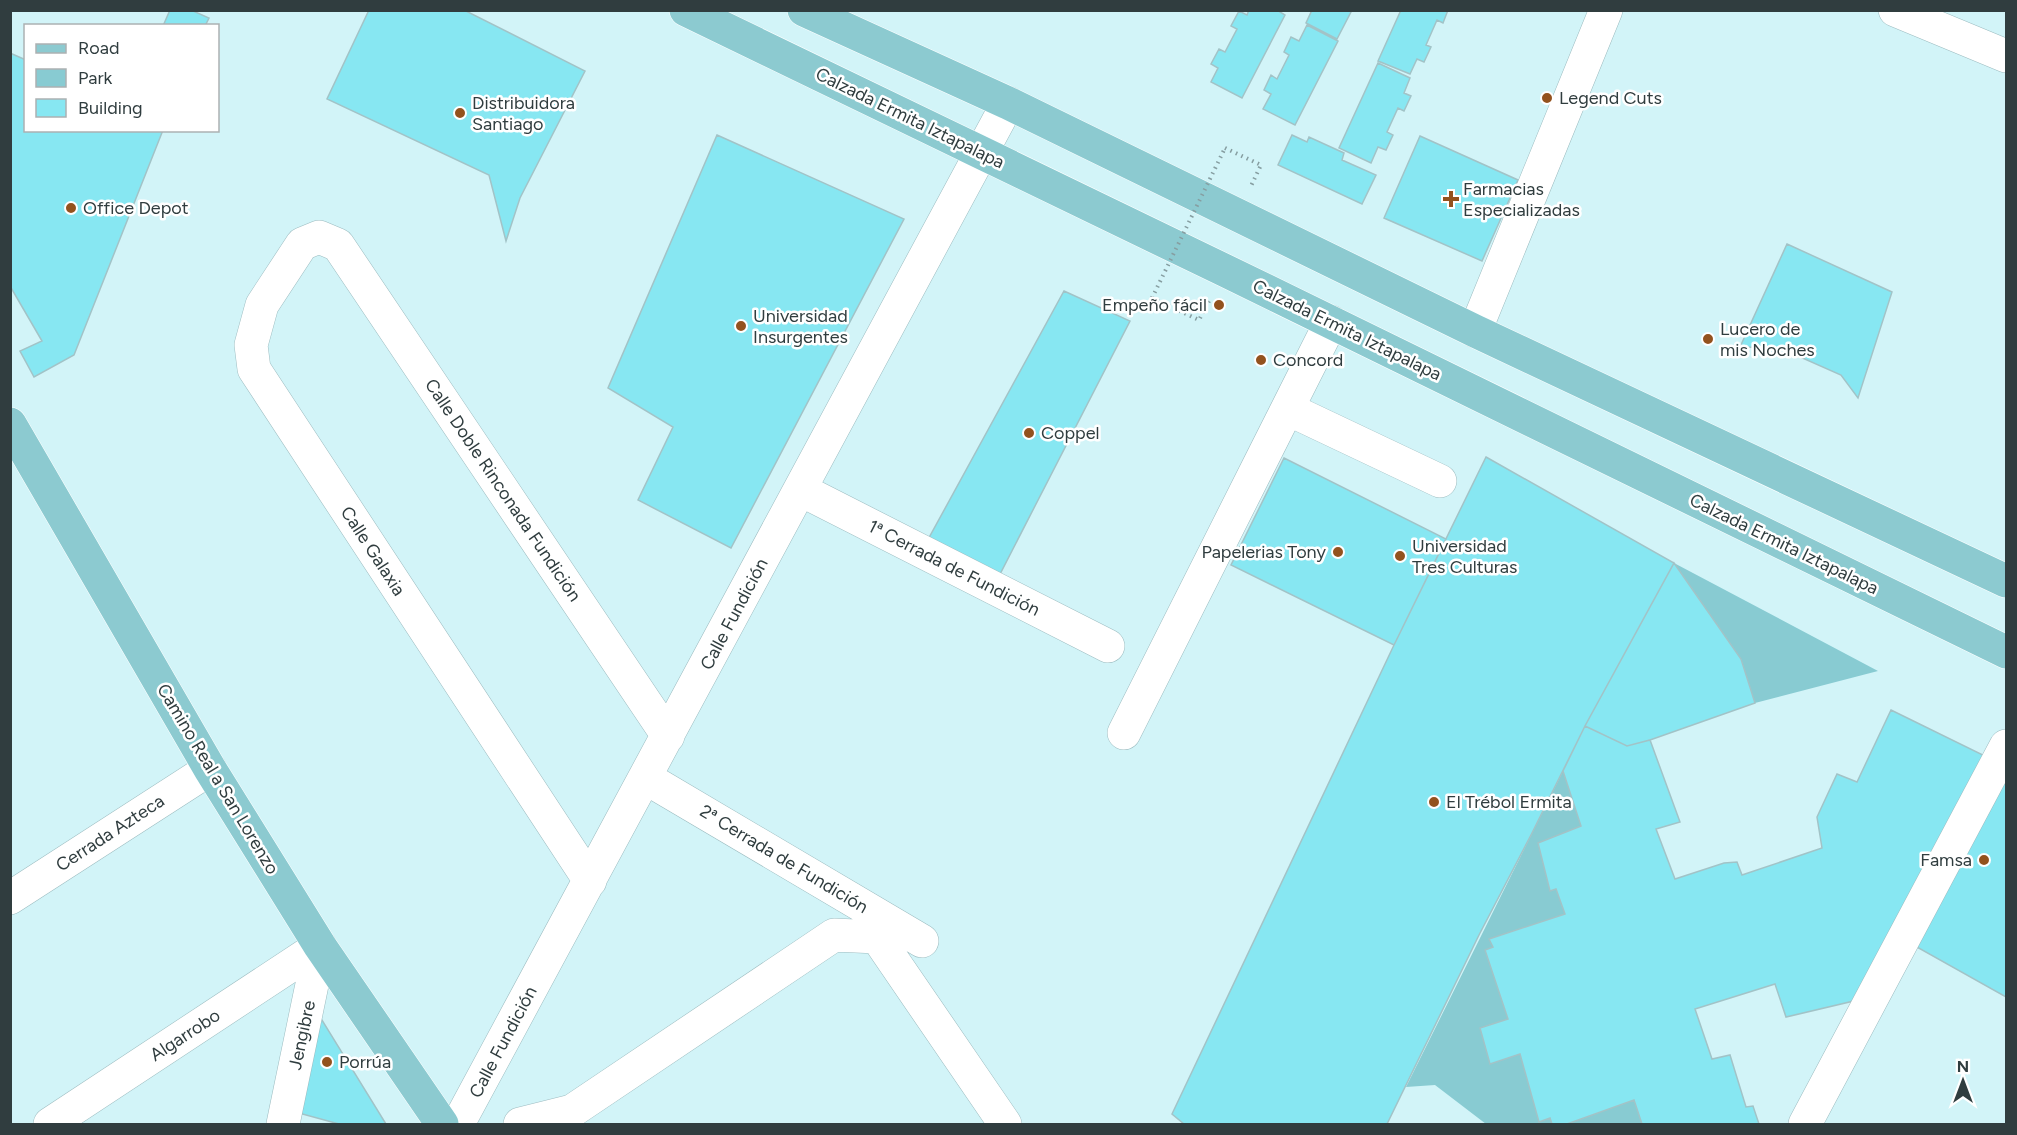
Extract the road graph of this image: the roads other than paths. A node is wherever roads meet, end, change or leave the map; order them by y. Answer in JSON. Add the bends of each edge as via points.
{"nodes":[{"id":1,"x":686,"y":10,"type":"edge"},
{"id":2,"x":804,"y":10,"type":"edge"},
{"id":3,"x":1606,"y":10,"type":"edge"},
{"id":4,"x":1895,"y":10,"type":"edge"},
{"id":5,"x":2007,"y":56,"type":"edge"},
{"id":6,"x":1008,"y":103,"type":"junction"},
{"id":7,"x":982,"y":153,"type":"junction"},
{"id":8,"x":338,"y":245,"type":"joint"},
{"id":9,"x":1331,"y":322,"type":"junction"},
{"id":10,"x":1475,"y":331,"type":"junction"},
{"id":11,"x":1288,"y":409,"type":"junction"},
{"id":12,"x":10,"y":424,"type":"edge"},
{"id":13,"x":1440,"y":481,"type":"dead end"},
{"id":14,"x":801,"y":490,"type":"junction"},
{"id":15,"x":2007,"y":581,"type":"edge"},
{"id":16,"x":1108,"y":646,"type":"dead end"},
{"id":17,"x":2007,"y":652,"type":"edge"},
{"id":18,"x":1124,"y":733,"type":"dead end"},
{"id":19,"x":668,"y":736,"type":"junction"},
{"id":20,"x":2007,"y":746,"type":"edge"},
{"id":21,"x":210,"y":769,"type":"junction"},
{"id":22,"x":646,"y":777,"type":"junction"},
{"id":23,"x":590,"y":881,"type":"junction"},
{"id":24,"x":10,"y":897,"type":"edge"},
{"id":25,"x":922,"y":941,"type":"dead end"},
{"id":26,"x":320,"y":946,"type":"junction"},
{"id":27,"x":577,"y":1118,"type":"edge"},
{"id":28,"x":50,"y":1125,"type":"edge"},
{"id":29,"x":283,"y":1125,"type":"edge"},
{"id":30,"x":442,"y":1125,"type":"edge"},
{"id":31,"x":458,"y":1125,"type":"edge"},
{"id":32,"x":520,"y":1125,"type":"edge"},
{"id":33,"x":1005,"y":1125,"type":"edge"},
{"id":34,"x":1805,"y":1125,"type":"edge"}],
"edges":[{"from":1,"to":7,"type":"main road","name":"Calzada Ermita Iztapalapa"},
{"from":2,"to":6,"type":"main road"},
{"from":3,"to":10,"type":"street"},
{"from":4,"to":5,"type":"street"},
{"from":6,"to":7,"type":"street","name":"Calle Fundición"},
{"from":6,"to":10,"type":"main road"},
{"from":7,"to":9,"type":"main road","name":"Calzada Ermita Iztapalapa"},
{"from":7,"to":14,"type":"street","name":"Calle Fundición"},
{"from":8,"to":19,"type":"street","name":"Calle Doble Rinconada Fundición"},
{"from":8,"to":23,"type":"street","name":"Calle Galaxia","via":[[319,237],[302,244],[262,305],[251,345],[254,369]]},
{"from":9,"to":11,"type":"street"},
{"from":9,"to":17,"type":"main road","name":"Calzada Ermita Iztapalapa"},
{"from":10,"to":15,"type":"main road"},
{"from":11,"to":13,"type":"street"},
{"from":11,"to":18,"type":"street"},
{"from":12,"to":21,"type":"main road","name":"Camino Real a San Lorenzo"},
{"from":14,"to":16,"type":"street","name":"1ª Cerrada de Fundición"},
{"from":14,"to":19,"type":"street","name":"Calle Fundición"},
{"from":19,"to":22,"type":"street","name":"Calle Fundición"},
{"from":20,"to":34,"type":"street"},
{"from":21,"to":24,"type":"street","name":"Cerrada Azteca"},
{"from":21,"to":26,"type":"main road","name":"Camino Real a San Lorenzo"},
{"from":22,"to":23,"type":"street","name":"Calle Fundición"},
{"from":22,"to":25,"type":"street","name":"2ª Cerrada de Fundición"},
{"from":23,"to":31,"type":"street","name":"Calle Fundición"},
{"from":26,"to":28,"type":"street","name":"Algarrobo"},
{"from":26,"to":29,"type":"street","name":"Jengibre"},
{"from":26,"to":30,"type":"main road","name":"Camino Real a San Lorenzo"},
{"from":27,"to":32,"type":"street"},
{"from":27,"to":33,"type":"street","via":[[834,935],[877,938]]}]}
